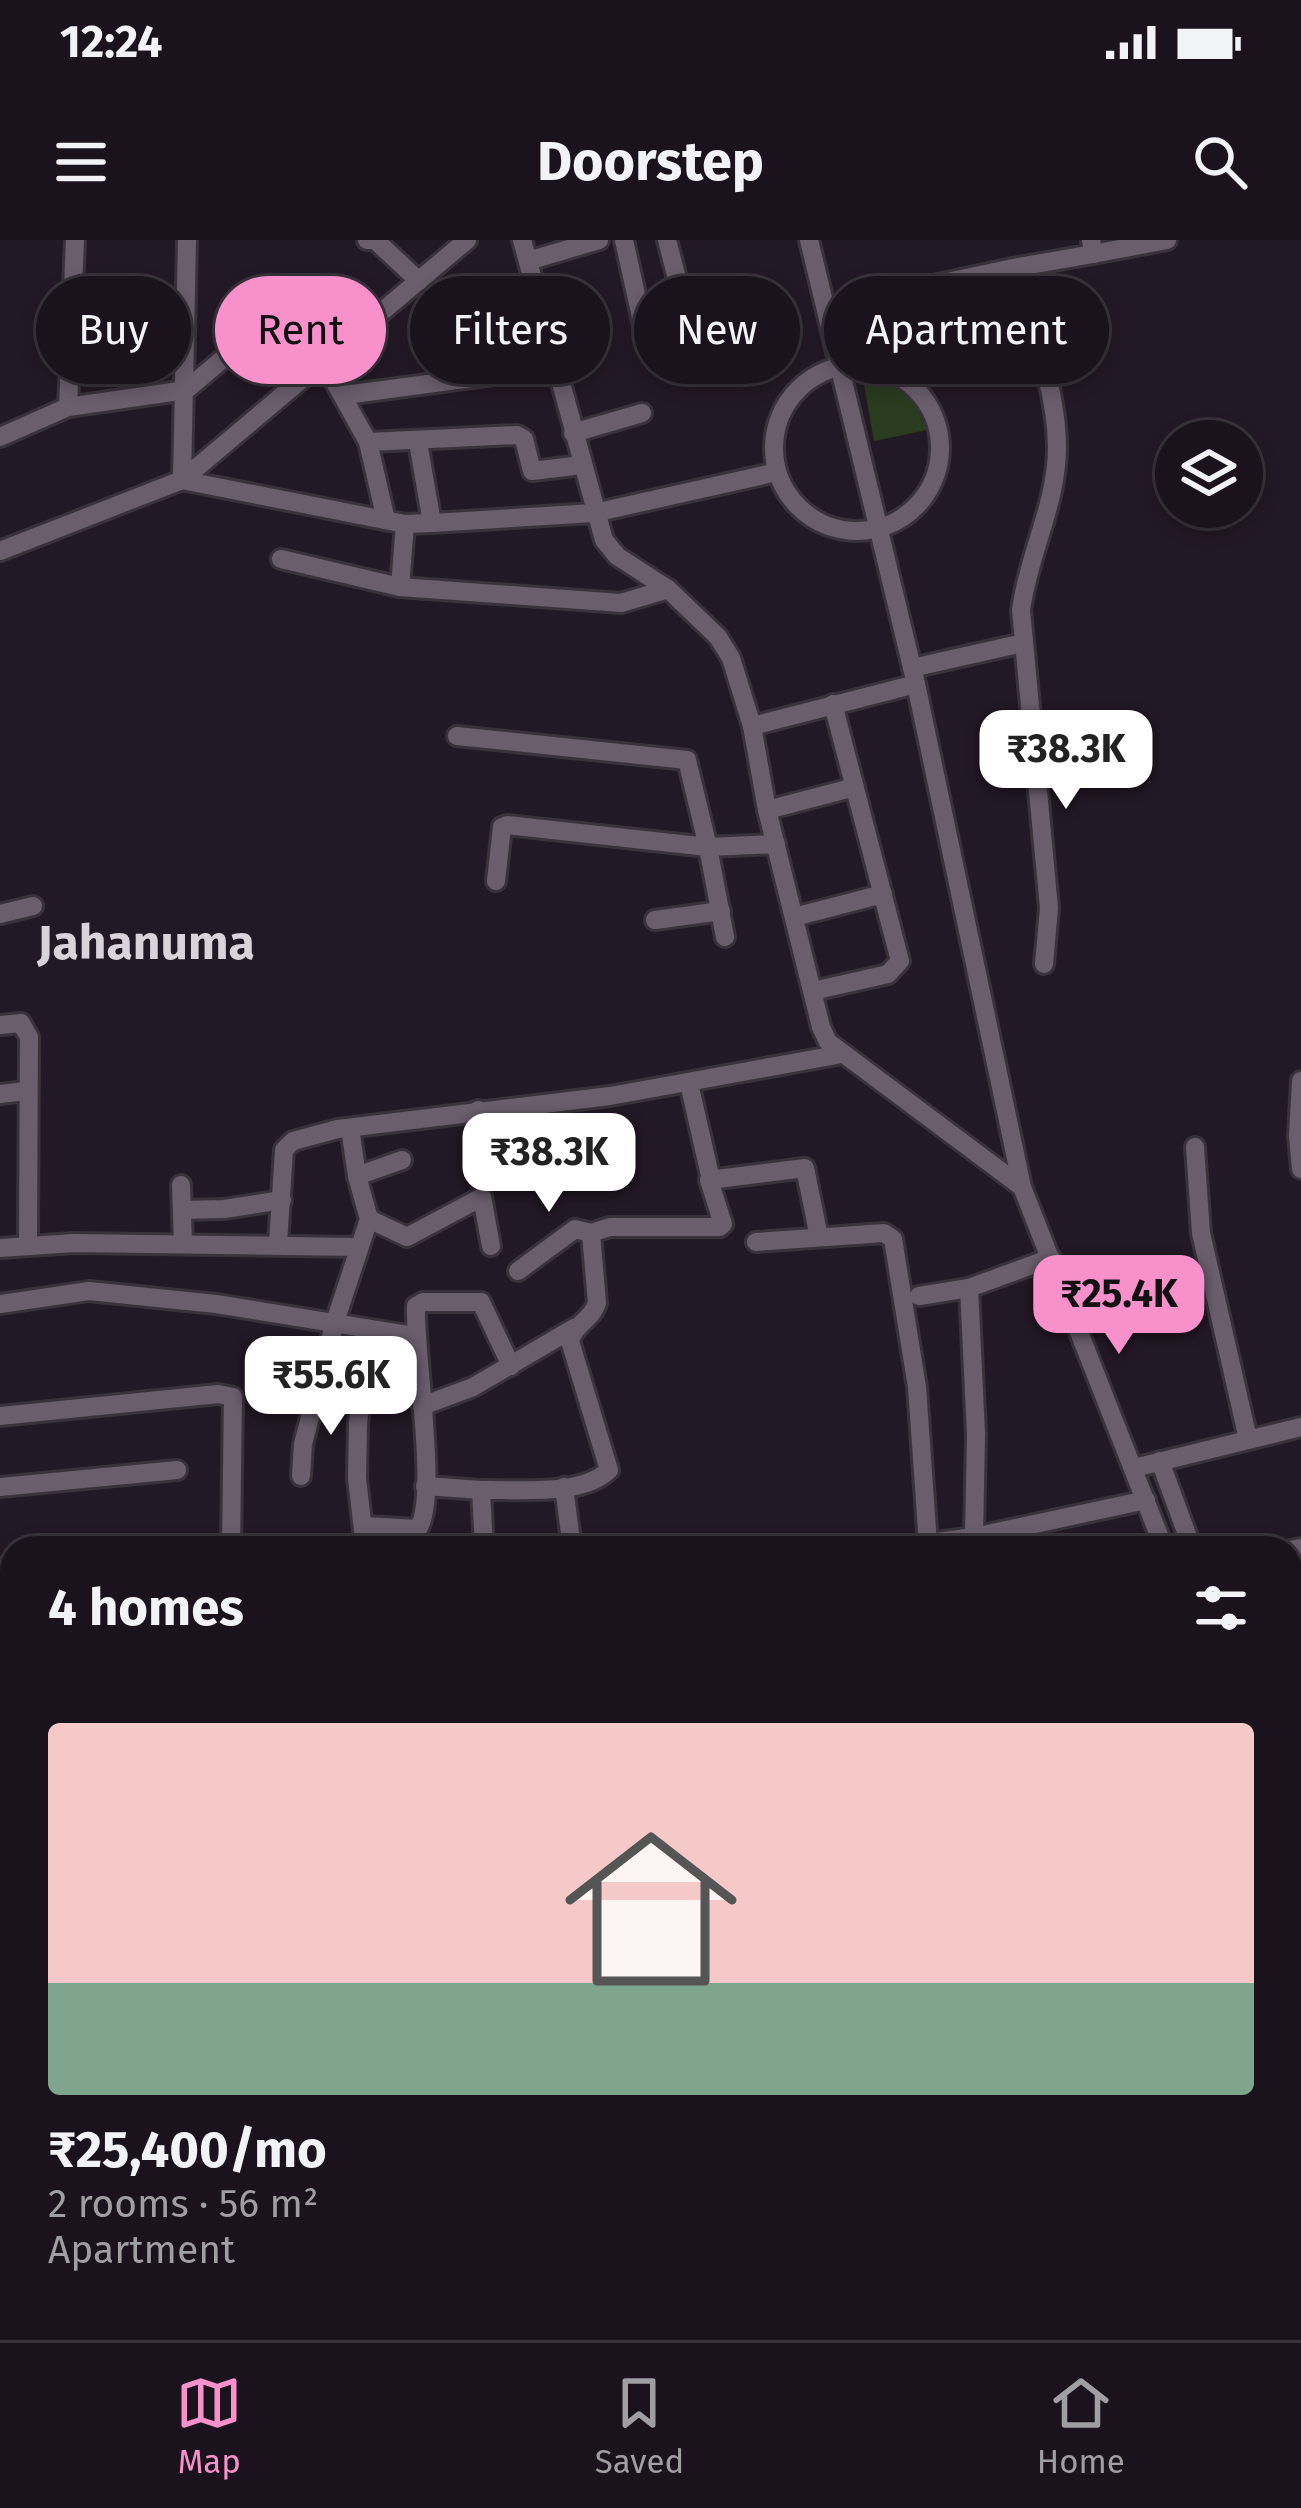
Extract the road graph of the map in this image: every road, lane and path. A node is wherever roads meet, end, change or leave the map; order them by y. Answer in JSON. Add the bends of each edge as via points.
{"nodes":[{"id":1,"x":75,"y":240,"type":"edge"},
{"id":2,"x":187,"y":240,"type":"edge"},
{"id":3,"x":372,"y":240,"type":"edge"},
{"id":4,"x":467,"y":240,"type":"edge"},
{"id":5,"x":522,"y":240,"type":"edge"},
{"id":6,"x":599,"y":240,"type":"edge"},
{"id":7,"x":624,"y":240,"type":"edge"},
{"id":8,"x":668,"y":240,"type":"edge"},
{"id":9,"x":809,"y":240,"type":"edge"},
{"id":10,"x":1167,"y":240,"type":"edge"},
{"id":11,"x":1092,"y":247,"type":"edge"},
{"id":12,"x":528,"y":262,"type":"junction"},
{"id":13,"x":1013,"y":268,"type":"junction"},
{"id":14,"x":414,"y":276,"type":"edge"},
{"id":15,"x":424,"y":276,"type":"edge"},
{"id":16,"x":532,"y":276,"type":"edge"},
{"id":17,"x":677,"y":276,"type":"edge"},
{"id":18,"x":976,"y":276,"type":"edge"},
{"id":19,"x":634,"y":285,"type":"edge"},
{"id":20,"x":410,"y":288,"type":"edge"},
{"id":21,"x":824,"y":303,"type":"edge"},
{"id":22,"x":386,"y":308,"type":"edge"},
{"id":23,"x":215,"y":366,"type":"edge"},
{"id":24,"x":824,"y":372,"type":"edge"},
{"id":25,"x":297,"y":384,"type":"edge"},
{"id":26,"x":337,"y":384,"type":"edge"},
{"id":27,"x":422,"y":384,"type":"edge"},
{"id":28,"x":560,"y":384,"type":"edge"},
{"id":29,"x":843,"y":384,"type":"edge"},
{"id":30,"x":909,"y":384,"type":"edge"},
{"id":31,"x":186,"y":390,"type":"junction"},
{"id":32,"x":344,"y":394,"type":"junction"},
{"id":33,"x":68,"y":407,"type":"junction"},
{"id":34,"x":642,"y":413,"type":"dead end"},
{"id":35,"x":574,"y":433,"type":"junction"},
{"id":36,"x":0,"y":437,"type":"edge"},
{"id":37,"x":368,"y":442,"type":"junction"},
{"id":38,"x":418,"y":442,"type":"junction"},
{"id":39,"x":581,"y":465,"type":"junction"},
{"id":40,"x":777,"y":472,"type":"junction"},
{"id":41,"x":182,"y":480,"type":"junction"},
{"id":42,"x":595,"y":513,"type":"junction"},
{"id":43,"x":396,"y":522,"type":"junction"},
{"id":44,"x":432,"y":524,"type":"junction"},
{"id":45,"x":877,"y":530,"type":"junction"},
{"id":46,"x":0,"y":551,"type":"edge"},
{"id":47,"x":281,"y":559,"type":"dead end"},
{"id":48,"x":400,"y":587,"type":"junction"},
{"id":49,"x":668,"y":589,"type":"junction"},
{"id":50,"x":1023,"y":643,"type":"junction"},
{"id":51,"x":914,"y":676,"type":"junction"},
{"id":52,"x":833,"y":704,"type":"junction"},
{"id":53,"x":752,"y":726,"type":"junction"},
{"id":54,"x":457,"y":736,"type":"dead end"},
{"id":55,"x":855,"y":787,"type":"junction"},
{"id":56,"x":767,"y":810,"type":"junction"},
{"id":57,"x":776,"y":844,"type":"junction"},
{"id":58,"x":708,"y":847,"type":"junction"},
{"id":59,"x":496,"y":881,"type":"dead end"},
{"id":60,"x":883,"y":894,"type":"junction"},
{"id":61,"x":33,"y":906,"type":"dead end"},
{"id":62,"x":721,"y":911,"type":"junction"},
{"id":63,"x":0,"y":914,"type":"edge"},
{"id":64,"x":794,"y":917,"type":"junction"},
{"id":65,"x":655,"y":920,"type":"dead end"},
{"id":66,"x":725,"y":937,"type":"dead end"},
{"id":67,"x":1044,"y":964,"type":"dead end"},
{"id":68,"x":813,"y":992,"type":"junction"},
{"id":69,"x":0,"y":1025,"type":"edge"},
{"id":70,"x":842,"y":1054,"type":"junction"},
{"id":71,"x":1301,"y":1081,"type":"edge"},
{"id":72,"x":689,"y":1083,"type":"junction"},
{"id":73,"x":26,"y":1091,"type":"junction"},
{"id":74,"x":0,"y":1094,"type":"edge"},
{"id":75,"x":478,"y":1111,"type":"junction"},
{"id":76,"x":350,"y":1128,"type":"junction"},
{"id":77,"x":484,"y":1142,"type":"dead end"},
{"id":78,"x":1195,"y":1147,"type":"dead end"},
{"id":79,"x":402,"y":1160,"type":"dead end"},
{"id":80,"x":1301,"y":1169,"type":"edge"},
{"id":81,"x":357,"y":1176,"type":"junction"},
{"id":82,"x":711,"y":1180,"type":"junction"},
{"id":83,"x":181,"y":1185,"type":"dead end"},
{"id":84,"x":1022,"y":1186,"type":"junction"},
{"id":85,"x":282,"y":1200,"type":"junction"},
{"id":86,"x":182,"y":1210,"type":"junction"},
{"id":87,"x":369,"y":1220,"type":"junction"},
{"id":88,"x":591,"y":1233,"type":"junction"},
{"id":89,"x":819,"y":1237,"type":"junction"},
{"id":90,"x":756,"y":1242,"type":"dead end"},
{"id":91,"x":183,"y":1243,"type":"junction"},
{"id":92,"x":278,"y":1243,"type":"junction"},
{"id":93,"x":28,"y":1244,"type":"junction"},
{"id":94,"x":357,"y":1246,"type":"junction"},
{"id":95,"x":490,"y":1246,"type":"dead end"},
{"id":96,"x":0,"y":1248,"type":"edge"},
{"id":97,"x":1051,"y":1258,"type":"junction"},
{"id":98,"x":518,"y":1271,"type":"dead end"},
{"id":99,"x":969,"y":1288,"type":"junction"},
{"id":100,"x":919,"y":1296,"type":"dead end"},
{"id":101,"x":0,"y":1304,"type":"edge"},
{"id":102,"x":335,"y":1322,"type":"junction"},
{"id":103,"x":574,"y":1328,"type":"junction"},
{"id":104,"x":370,"y":1330,"type":"junction"},
{"id":105,"x":415,"y":1336,"type":"junction"},
{"id":106,"x":511,"y":1366,"type":"junction"},
{"id":107,"x":422,"y":1406,"type":"junction"},
{"id":108,"x":0,"y":1416,"type":"edge"},
{"id":109,"x":1301,"y":1426,"type":"edge"},
{"id":110,"x":1249,"y":1439,"type":"junction"},
{"id":111,"x":1160,"y":1461,"type":"junction"},
{"id":112,"x":1133,"y":1468,"type":"junction"},
{"id":113,"x":177,"y":1470,"type":"dead end"},
{"id":114,"x":301,"y":1476,"type":"dead end"},
{"id":115,"x":0,"y":1486,"type":"edge"},
{"id":116,"x":425,"y":1486,"type":"junction"},
{"id":117,"x":564,"y":1487,"type":"junction"},
{"id":118,"x":481,"y":1490,"type":"junction"},
{"id":119,"x":1146,"y":1500,"type":"junction"},
{"id":120,"x":364,"y":1526,"type":"junction"},
{"id":121,"x":232,"y":1536,"type":"edge"},
{"id":122,"x":364,"y":1536,"type":"edge"},
{"id":123,"x":483,"y":1536,"type":"edge"},
{"id":124,"x":570,"y":1536,"type":"edge"},
{"id":125,"x":927,"y":1536,"type":"edge"},
{"id":126,"x":974,"y":1536,"type":"edge"},
{"id":127,"x":979,"y":1536,"type":"edge"},
{"id":128,"x":1160,"y":1536,"type":"edge"},
{"id":129,"x":1188,"y":1536,"type":"edge"}],
"edges":[{"from":1,"to":33,"type":"street"},
{"from":2,"to":31,"type":"street"},
{"from":3,"to":14,"type":"street"},
{"from":4,"to":15,"type":"street"},
{"from":5,"to":12,"type":"street"},
{"from":6,"to":12,"type":"street"},
{"from":7,"to":19,"type":"street"},
{"from":8,"to":17,"type":"street"},
{"from":9,"to":21,"type":"street"},
{"from":10,"to":11,"type":"street"},
{"from":11,"to":13,"type":"street"},
{"from":12,"to":16,"type":"street"},
{"from":13,"to":18,"type":"street"},
{"from":13,"to":50,"type":"street","via":[[1052,401],[1057,449],[1026,573]]},
{"from":20,"to":22,"type":"street"},
{"from":23,"to":31,"type":"street"},
{"from":24,"to":40,"type":"street","via":[[779,418]]},
{"from":25,"to":41,"type":"street"},
{"from":26,"to":32,"type":"street"},
{"from":27,"to":32,"type":"street"},
{"from":28,"to":35,"type":"street"},
{"from":29,"to":45,"type":"street"},
{"from":30,"to":45,"type":"street","via":[[934,416],[937,473],[924,499]]},
{"from":31,"to":33,"type":"street"},
{"from":31,"to":41,"type":"street"},
{"from":32,"to":37,"type":"street"},
{"from":33,"to":36,"type":"street"},
{"from":34,"to":35,"type":"street"},
{"from":35,"to":39,"type":"street"},
{"from":37,"to":38,"type":"street"},
{"from":37,"to":43,"type":"street"},
{"from":38,"to":39,"type":"street","via":[[517,435],[532,470]]},
{"from":38,"to":44,"type":"street"},
{"from":39,"to":42,"type":"street"},
{"from":40,"to":42,"type":"street"},
{"from":40,"to":45,"type":"street","via":[[796,505],[826,527]]},
{"from":41,"to":43,"type":"street"},
{"from":41,"to":46,"type":"street"},
{"from":42,"to":44,"type":"street"},
{"from":42,"to":49,"type":"street","via":[[610,549]]},
{"from":43,"to":44,"type":"street"},
{"from":43,"to":48,"type":"street"},
{"from":45,"to":51,"type":"street"},
{"from":47,"to":48,"type":"street"},
{"from":48,"to":49,"type":"street","via":[[621,603]]},
{"from":49,"to":53,"type":"street","via":[[725,647]]},
{"from":50,"to":51,"type":"street"},
{"from":50,"to":67,"type":"street","via":[[1048,908]]},
{"from":51,"to":52,"type":"street"},
{"from":51,"to":84,"type":"street"},
{"from":52,"to":53,"type":"street"},
{"from":52,"to":55,"type":"street"},
{"from":53,"to":56,"type":"street"},
{"from":54,"to":58,"type":"street","via":[[687,760]]},
{"from":55,"to":56,"type":"street"},
{"from":55,"to":60,"type":"street"},
{"from":56,"to":57,"type":"street"},
{"from":57,"to":58,"type":"street"},
{"from":57,"to":64,"type":"street"},
{"from":58,"to":59,"type":"street","via":[[507,825]]},
{"from":58,"to":62,"type":"street"},
{"from":60,"to":64,"type":"street"},
{"from":60,"to":68,"type":"street","via":[[898,968]]},
{"from":61,"to":63,"type":"street"},
{"from":62,"to":65,"type":"street"},
{"from":62,"to":66,"type":"street"},
{"from":64,"to":68,"type":"street"},
{"from":68,"to":70,"type":"street","via":[[821,1027]]},
{"from":69,"to":73,"type":"street","via":[[20,1023],[29,1037]]},
{"from":70,"to":72,"type":"street"},
{"from":70,"to":84,"type":"street"},
{"from":71,"to":80,"type":"street"},
{"from":72,"to":75,"type":"street"},
{"from":72,"to":82,"type":"street"},
{"from":73,"to":74,"type":"street"},
{"from":73,"to":93,"type":"street"},
{"from":75,"to":76,"type":"street"},
{"from":75,"to":77,"type":"street"},
{"from":76,"to":81,"type":"street"},
{"from":76,"to":85,"type":"street","via":[[284,1147]]},
{"from":78,"to":110,"type":"street","via":[[1201,1233]]},
{"from":79,"to":81,"type":"street"},
{"from":81,"to":87,"type":"street"},
{"from":82,"to":88,"type":"street","via":[[720,1227]]},
{"from":82,"to":89,"type":"street","via":[[808,1169]]},
{"from":83,"to":86,"type":"street"},
{"from":84,"to":97,"type":"street"},
{"from":85,"to":86,"type":"street"},
{"from":85,"to":92,"type":"street"},
{"from":86,"to":91,"type":"street"},
{"from":87,"to":94,"type":"street"},
{"from":87,"to":95,"type":"street","via":[[407,1237],[482,1197]]},
{"from":88,"to":98,"type":"street","via":[[575,1229]]},
{"from":88,"to":103,"type":"street","via":[[597,1303]]},
{"from":89,"to":90,"type":"street"},
{"from":89,"to":125,"type":"street","via":[[884,1233],[893,1240],[917,1387]]},
{"from":91,"to":92,"type":"street"},
{"from":91,"to":93,"type":"street"},
{"from":92,"to":94,"type":"street"},
{"from":93,"to":96,"type":"street"},
{"from":94,"to":102,"type":"street"},
{"from":97,"to":99,"type":"street"},
{"from":97,"to":112,"type":"street"},
{"from":99,"to":100,"type":"street"},
{"from":99,"to":126,"type":"street"},
{"from":101,"to":102,"type":"street","via":[[88,1291]]},
{"from":102,"to":104,"type":"street"},
{"from":102,"to":114,"type":"street"},
{"from":103,"to":106,"type":"street"},
{"from":103,"to":117,"type":"street","via":[[571,1347],[610,1470]]},
{"from":104,"to":105,"type":"street"},
{"from":104,"to":120,"type":"street","via":[[358,1423]]},
{"from":105,"to":106,"type":"street","via":[[419,1303],[481,1302]]},
{"from":105,"to":107,"type":"street"},
{"from":106,"to":107,"type":"street"},
{"from":107,"to":116,"type":"street"},
{"from":108,"to":121,"type":"street","via":[[233,1397]]},
{"from":109,"to":110,"type":"street"},
{"from":110,"to":111,"type":"street"},
{"from":111,"to":112,"type":"street"},
{"from":111,"to":129,"type":"street"},
{"from":112,"to":119,"type":"street"},
{"from":113,"to":115,"type":"street"},
{"from":116,"to":118,"type":"street"},
{"from":116,"to":120,"type":"street","via":[[422,1527]]},
{"from":117,"to":118,"type":"street"},
{"from":117,"to":124,"type":"street"},
{"from":118,"to":123,"type":"street"},
{"from":119,"to":127,"type":"street"},
{"from":119,"to":128,"type":"street"},
{"from":120,"to":122,"type":"street"}]}
